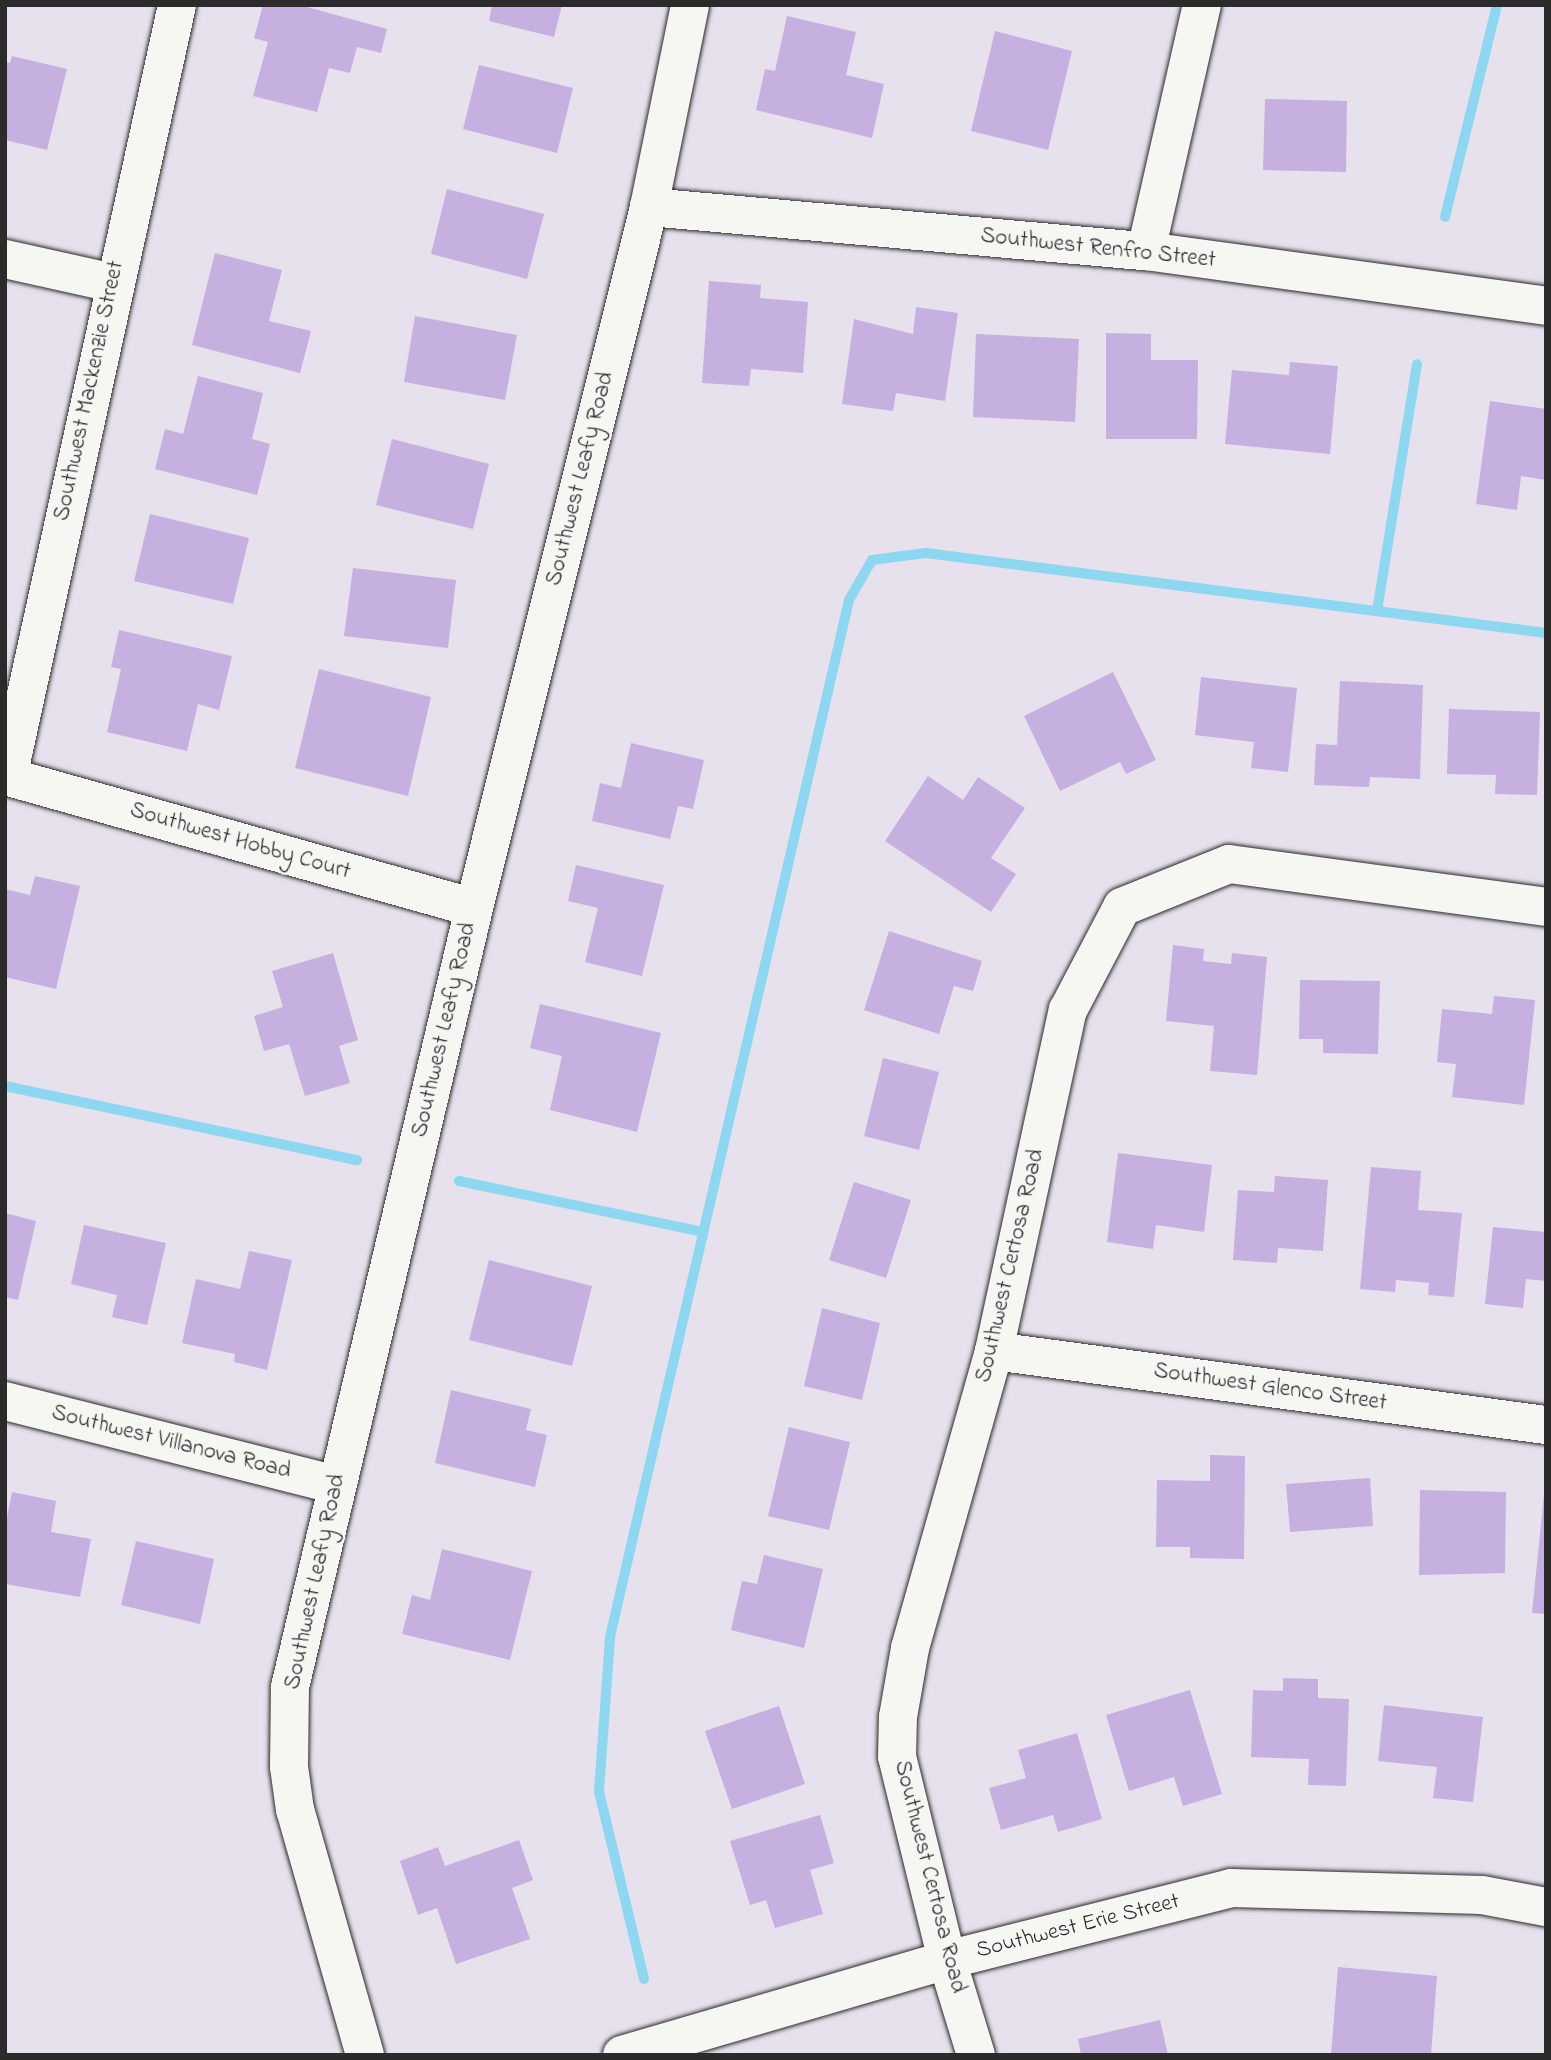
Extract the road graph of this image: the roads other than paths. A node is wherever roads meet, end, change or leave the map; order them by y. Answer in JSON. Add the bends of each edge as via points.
{"nodes":[{"id":1,"x":177,"y":5,"type":"edge"},
{"id":2,"x":690,"y":5,"type":"edge"},
{"id":3,"x":1202,"y":5,"type":"edge"},
{"id":4,"x":649,"y":207,"type":"junction"},
{"id":5,"x":1146,"y":251,"type":"junction"},
{"id":6,"x":5,"y":259,"type":"edge"},
{"id":7,"x":113,"y":283,"type":"junction"},
{"id":8,"x":1546,"y":306,"type":"edge"},
{"id":9,"x":6,"y":777,"type":"edge"},
{"id":10,"x":1546,"y":907,"type":"edge"},
{"id":11,"x":474,"y":908,"type":"junction"},
{"id":12,"x":994,"y":1352,"type":"junction"},
{"id":13,"x":5,"y":1401,"type":"edge"},
{"id":14,"x":1546,"y":1426,"type":"edge"},
{"id":15,"x":336,"y":1485,"type":"junction"},
{"id":16,"x":1546,"y":1907,"type":"edge"},
{"id":17,"x":947,"y":1960,"type":"junction"},
{"id":18,"x":366,"y":2055,"type":"edge"},
{"id":19,"x":622,"y":2055,"type":"edge"},
{"id":20,"x":976,"y":2055,"type":"edge"}],
"edges":[{"from":1,"to":7,"type":"street","name":"Southwest Mackenzie Street"},
{"from":2,"to":4,"type":"street","name":"Southwest Leafy Road"},
{"from":3,"to":5,"type":"street"},
{"from":4,"to":5,"type":"street","name":"Southwest Renfro Street"},
{"from":4,"to":11,"type":"street","name":"Southwest Leafy Road"},
{"from":5,"to":8,"type":"street","name":"Southwest Renfro Street"},
{"from":6,"to":7,"type":"street"},
{"from":7,"to":9,"type":"street","name":"Southwest Mackenzie Street"},
{"from":9,"to":11,"type":"street","name":"Southwest Hobby Court"},
{"from":10,"to":12,"type":"street","name":"Southwest Certosa Road","via":[[1229,864],[1122,906],[1068,1010]]},
{"from":11,"to":15,"type":"street","name":"Southwest Leafy Road"},
{"from":12,"to":14,"type":"street","name":"Southwest Glenco Street"},
{"from":12,"to":17,"type":"street","name":"Southwest Certosa Road","via":[[910,1648],[898,1717],[897,1757]]},
{"from":13,"to":15,"type":"street","name":"Southwest Villanova Road"},
{"from":15,"to":18,"type":"street","name":"Southwest Leafy Road","via":[[290,1687],[289,1767],[295,1810]]},
{"from":16,"to":17,"type":"street","name":"Southwest Erie Street","via":[[1482,1895],[1231,1888]]},
{"from":17,"to":19,"type":"street","name":"Southwest Erie Street"},
{"from":17,"to":20,"type":"street","name":"Southwest Certosa Road"}]}
